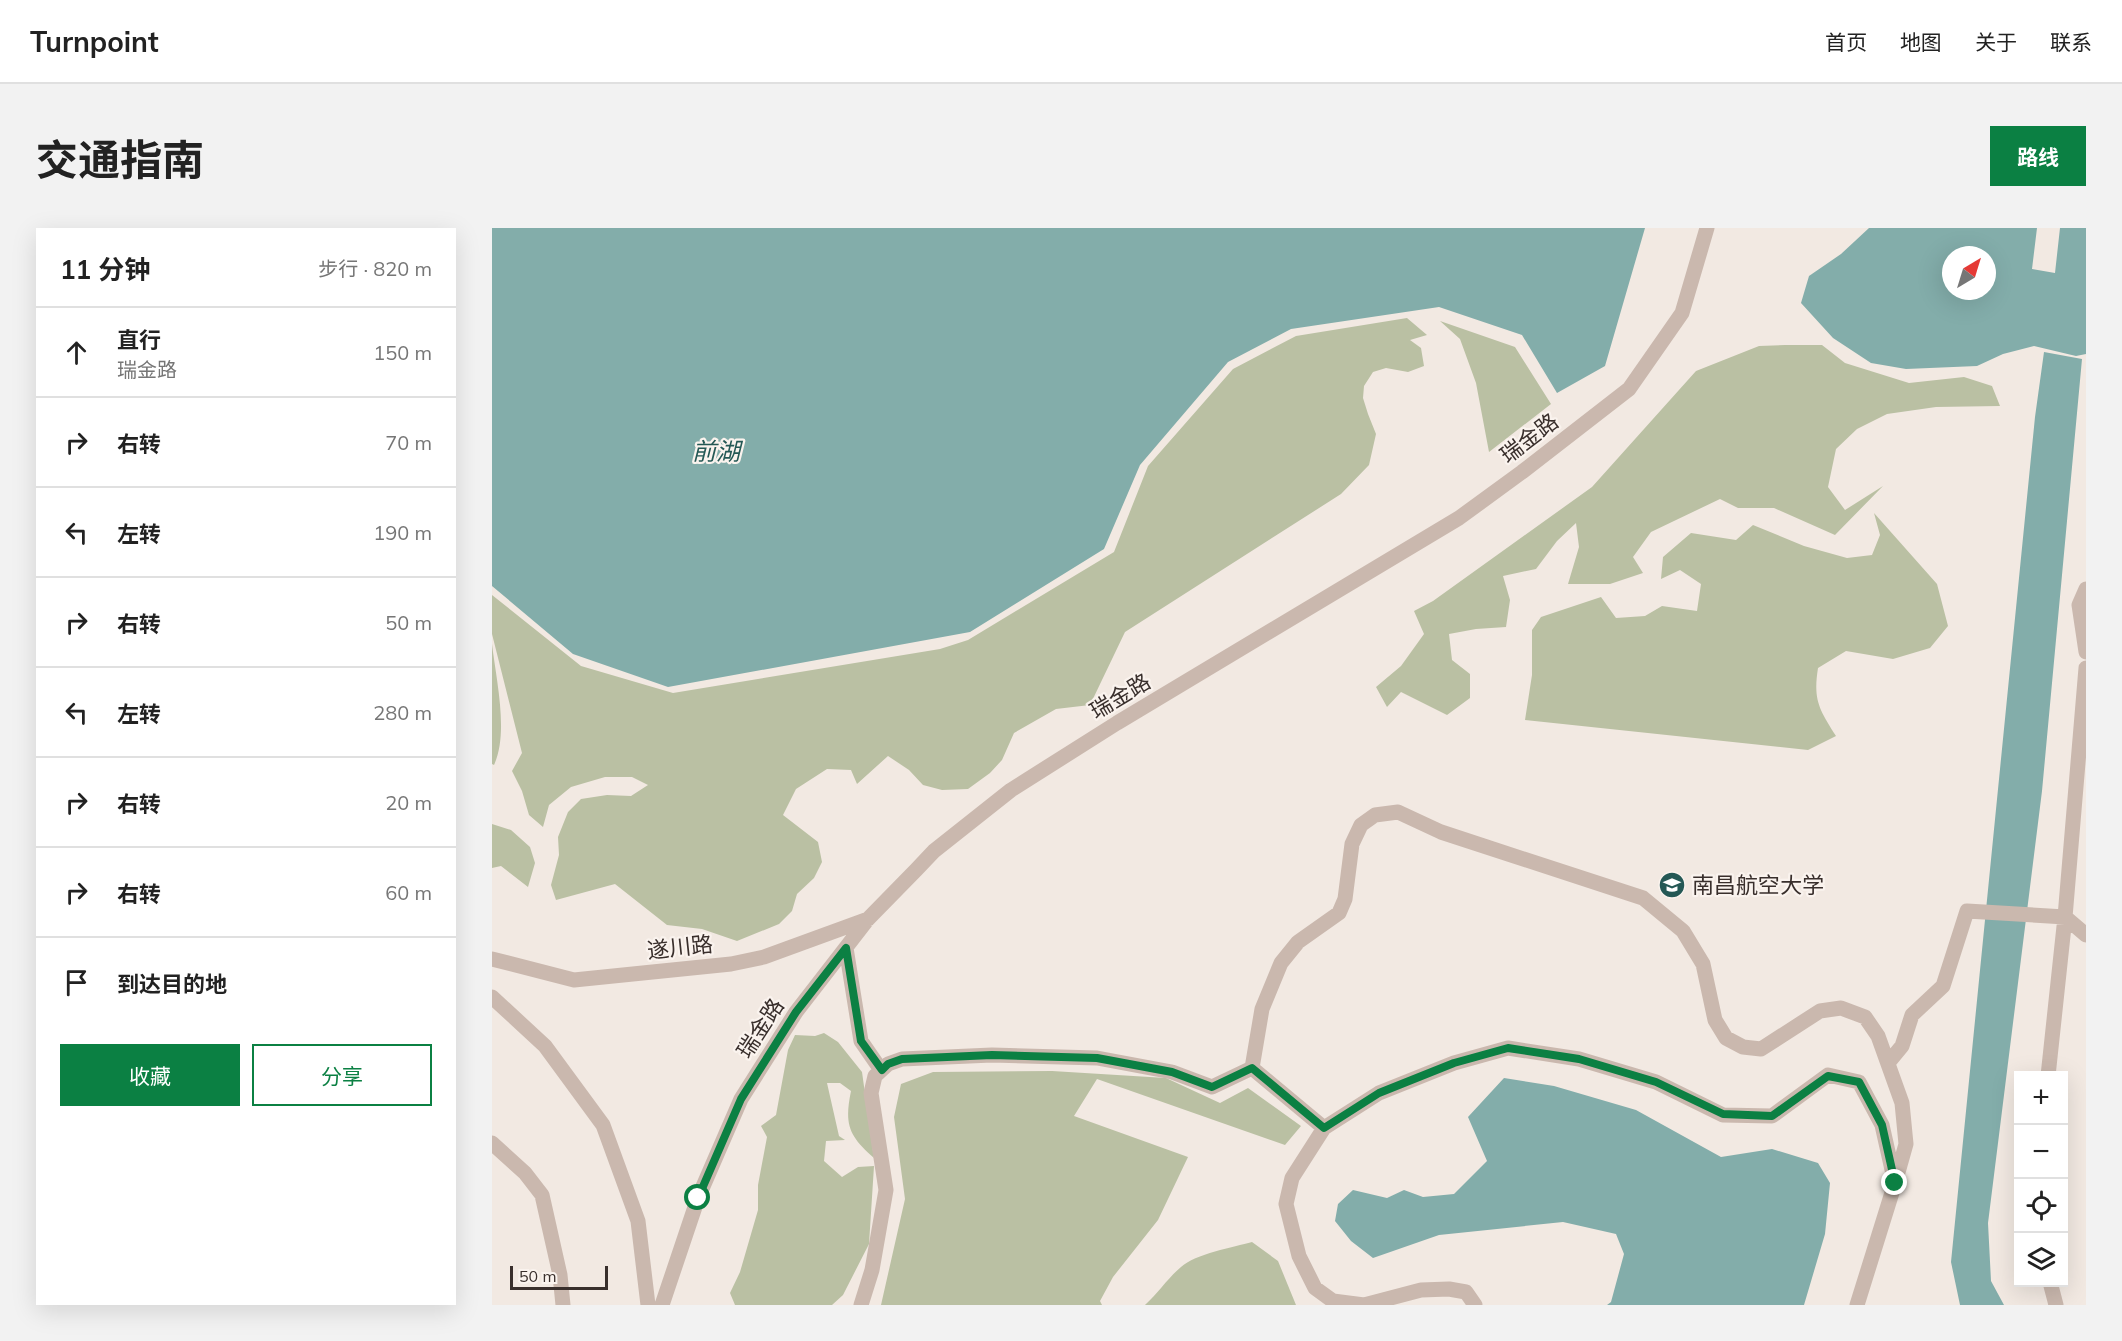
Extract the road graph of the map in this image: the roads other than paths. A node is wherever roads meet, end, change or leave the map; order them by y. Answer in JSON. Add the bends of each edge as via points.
{"nodes":[{"id":1,"x":1707,"y":228,"type":"edge"},
{"id":2,"x":2086,"y":589,"type":"edge"},
{"id":3,"x":2086,"y":652,"type":"edge"},
{"id":4,"x":2086,"y":668,"type":"edge"},
{"id":5,"x":2065,"y":917,"type":"junction"},
{"id":6,"x":868,"y":919,"type":"junction"},
{"id":7,"x":2086,"y":935,"type":"edge"},
{"id":8,"x":846,"y":948,"type":"junction"},
{"id":9,"x":492,"y":959,"type":"edge"},
{"id":10,"x":492,"y":997,"type":"edge"},
{"id":11,"x":1888,"y":1063,"type":"junction"},
{"id":12,"x":1252,"y":1068,"type":"junction"},
{"id":13,"x":882,"y":1070,"type":"junction"},
{"id":14,"x":2049,"y":1071,"type":"edge"},
{"id":15,"x":1324,"y":1128,"type":"junction"},
{"id":16,"x":492,"y":1143,"type":"edge"},
{"id":17,"x":1895,"y":1183,"type":"junction"},
{"id":18,"x":2051,"y":1287,"type":"edge"},
{"id":19,"x":563,"y":1305,"type":"edge"},
{"id":20,"x":648,"y":1305,"type":"edge"},
{"id":21,"x":662,"y":1305,"type":"edge"},
{"id":22,"x":861,"y":1305,"type":"edge"},
{"id":23,"x":1475,"y":1305,"type":"edge"},
{"id":24,"x":1857,"y":1305,"type":"edge"},
{"id":25,"x":2056,"y":1305,"type":"edge"}],
"edges":[{"from":1,"to":6,"type":"street","name":"瑞金路","via":[[1682,314],[1629,389],[1459,518],[1011,790],[934,851]]},
{"from":2,"to":3,"type":"street","via":[[2079,605]]},
{"from":4,"to":5,"type":"street"},
{"from":5,"to":7,"type":"street"},
{"from":5,"to":11,"type":"street","via":[[1967,911],[1943,986],[1912,1015],[1902,1046]]},
{"from":5,"to":14,"type":"street"},
{"from":6,"to":8,"type":"street","name":"瑞金路"},
{"from":6,"to":9,"type":"street","name":"遂川路","via":[[764,957],[731,964],[574,980]]},
{"from":8,"to":13,"type":"street","via":[[861,1041]]},
{"from":8,"to":21,"type":"street","name":"瑞金路","via":[[796,1012],[741,1099],[698,1198]]},
{"from":10,"to":20,"type":"street","via":[[545,1046],[603,1125],[638,1221]]},
{"from":11,"to":12,"type":"street","via":[[1878,1036],[1865,1017],[1841,1008],[1820,1011],[1761,1049],[1743,1047],[1726,1038],[1715,1020],[1703,964],[1683,931],[1642,898],[1441,832],[1398,813],[1375,815],[1361,825],[1352,844],[1345,899],[1339,913],[1298,942],[1281,963],[1262,1009]]},
{"from":11,"to":17,"type":"street","via":[[1902,1103],[1906,1144]]},
{"from":12,"to":13,"type":"street","via":[[1212,1087],[1172,1072],[1097,1058],[992,1055],[902,1059]]},
{"from":12,"to":15,"type":"street"},
{"from":13,"to":22,"type":"street","via":[[875,1076],[871,1092],[886,1190],[872,1270]]},
{"from":15,"to":17,"type":"street","via":[[1379,1093],[1454,1063],[1508,1048],[1579,1059],[1656,1082],[1723,1114],[1772,1116],[1828,1076],[1859,1082],[1882,1125]]},
{"from":15,"to":23,"type":"street","via":[[1292,1178],[1286,1204],[1299,1256],[1315,1288],[1333,1301],[1364,1305],[1420,1290],[1449,1288],[1466,1292]]},
{"from":16,"to":19,"type":"street","via":[[543,1195]]},
{"from":17,"to":24,"type":"street"},
{"from":18,"to":25,"type":"street"}]}
